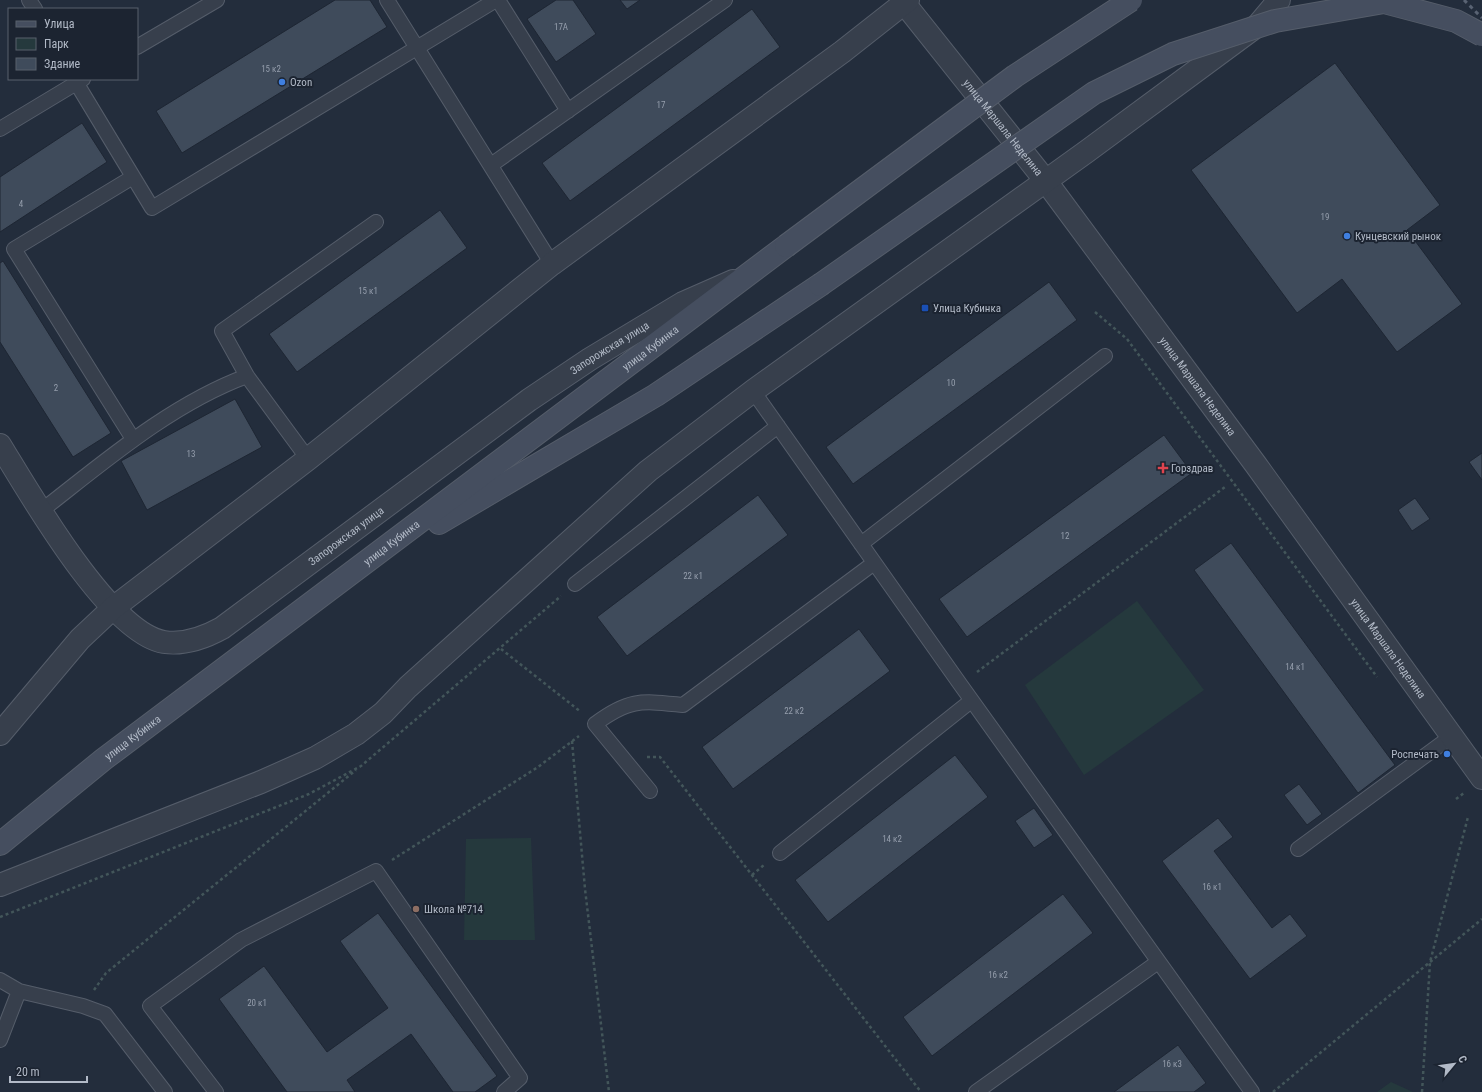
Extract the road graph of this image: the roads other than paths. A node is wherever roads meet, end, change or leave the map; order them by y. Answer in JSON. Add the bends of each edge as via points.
{"nodes":[{"id":1,"x":216,"y":0,"type":"edge"},
{"id":2,"x":387,"y":0,"type":"edge"},
{"id":3,"x":497,"y":0,"type":"edge"},
{"id":4,"x":725,"y":0,"type":"edge"},
{"id":5,"x":1131,"y":0,"type":"edge"},
{"id":6,"x":1278,"y":0,"type":"edge"},
{"id":7,"x":906,"y":1,"type":"edge"},
{"id":8,"x":1482,"y":35,"type":"edge"},
{"id":9,"x":138,"y":46,"type":"edge"},
{"id":10,"x":417,"y":49,"type":"junction"},
{"id":11,"x":78,"y":80,"type":"edge"},
{"id":12,"x":568,"y":111,"type":"junction"},
{"id":13,"x":0,"y":129,"type":"edge"},
{"id":14,"x":491,"y":165,"type":"junction"},
{"id":15,"x":133,"y":177,"type":"junction"},
{"id":16,"x":1045,"y":180,"type":"junction"},
{"id":17,"x":376,"y":222,"type":"dead end"},
{"id":18,"x":552,"y":264,"type":"junction"},
{"id":19,"x":745,"y":276,"type":"junction"},
{"id":20,"x":1105,"y":356,"type":"dead end"},
{"id":21,"x":247,"y":376,"type":"junction"},
{"id":22,"x":753,"y":392,"type":"junction"},
{"id":23,"x":778,"y":426,"type":"junction"},
{"id":24,"x":133,"y":439,"type":"junction"},
{"id":25,"x":0,"y":445,"type":"edge"},
{"id":26,"x":308,"y":459,"type":"junction"},
{"id":27,"x":40,"y":511,"type":"junction"},
{"id":28,"x":861,"y":544,"type":"junction"},
{"id":29,"x":874,"y":563,"type":"junction"},
{"id":30,"x":343,"y":580,"type":"junction"},
{"id":31,"x":575,"y":584,"type":"dead end"},
{"id":32,"x":113,"y":608,"type":"junction"},
{"id":33,"x":971,"y":700,"type":"junction"},
{"id":34,"x":0,"y":734,"type":"edge"},
{"id":35,"x":1452,"y":736,"type":"junction"},
{"id":36,"x":1482,"y":778,"type":"edge"},
{"id":37,"x":650,"y":791,"type":"dead end"},
{"id":38,"x":0,"y":844,"type":"edge"},
{"id":39,"x":1298,"y":849,"type":"dead end"},
{"id":40,"x":780,"y":853,"type":"dead end"},
{"id":41,"x":0,"y":885,"type":"edge"},
{"id":42,"x":1158,"y":962,"type":"junction"},
{"id":43,"x":0,"y":980,"type":"edge"},
{"id":44,"x":19,"y":991,"type":"junction"},
{"id":45,"x":0,"y":1040,"type":"edge"},
{"id":46,"x":165,"y":1092,"type":"edge"},
{"id":47,"x":216,"y":1092,"type":"edge"},
{"id":48,"x":504,"y":1092,"type":"edge"},
{"id":49,"x":976,"y":1092,"type":"edge"},
{"id":50,"x":1252,"y":1092,"type":"edge"}],
"edges":[{"from":1,"to":9,"type":"lane"},
{"from":2,"to":10,"type":"lane"},
{"from":3,"to":10,"type":"lane"},
{"from":3,"to":12,"type":"lane"},
{"from":4,"to":12,"type":"lane"},
{"from":5,"to":19,"type":"main road","name":"улица Кубинка","bridge":true,"via":[[1015,76]]},
{"from":6,"to":16,"type":"street","via":[[1258,25]]},
{"from":7,"to":16,"type":"street","name":"улица Маршала Неделина"},
{"from":7,"to":18,"type":"street","via":[[842,52]]},
{"from":8,"to":30,"type":"main road","bridge":true,"via":[[1456,21],[1384,2],[1275,21],[1172,54],[1094,93],[820,285],[656,395]]},
{"from":10,"to":14,"type":"lane"},
{"from":10,"to":15,"type":"lane","via":[[152,208]]},
{"from":11,"to":13,"type":"lane"},
{"from":11,"to":15,"type":"lane"},
{"from":12,"to":14,"type":"lane"},
{"from":14,"to":18,"type":"lane"},
{"from":15,"to":24,"type":"lane","via":[[14,249]]},
{"from":16,"to":22,"type":"street"},
{"from":16,"to":35,"type":"street","name":"улица Маршала Неделина"},
{"from":17,"to":21,"type":"lane","via":[[222,331]]},
{"from":18,"to":26,"type":"street"},
{"from":19,"to":30,"type":"main road","name":"улица Кубинка"},
{"from":19,"to":32,"type":"street","name":"Запорожская улица","via":[[683,303],[529,400],[203,638],[186,642],[164,642],[144,635],[127,623]]},
{"from":20,"to":28,"type":"lane"},
{"from":21,"to":24,"type":"lane","via":[[220,386]]},
{"from":21,"to":26,"type":"lane"},
{"from":22,"to":23,"type":"lane"},
{"from":22,"to":41,"type":"street","via":[[648,471],[408,687],[383,713],[356,734],[315,758],[261,782]]},
{"from":23,"to":28,"type":"lane"},
{"from":23,"to":31,"type":"lane"},
{"from":24,"to":27,"type":"lane"},
{"from":25,"to":27,"type":"street","name":"Запорожская улица"},
{"from":26,"to":32,"type":"street"},
{"from":27,"to":32,"type":"street","name":"Запорожская улица","via":[[90,582]]},
{"from":28,"to":29,"type":"lane"},
{"from":29,"to":33,"type":"lane"},
{"from":29,"to":37,"type":"lane","via":[[682,705],[641,701],[614,710],[595,724]]},
{"from":30,"to":38,"type":"main road","name":"улица Кубинка","via":[[104,759]]},
{"from":32,"to":34,"type":"street","via":[[80,639]]},
{"from":33,"to":40,"type":"lane"},
{"from":33,"to":42,"type":"lane"},
{"from":35,"to":36,"type":"street","name":"улица Маршала Неделина"},
{"from":35,"to":39,"type":"lane"},
{"from":42,"to":49,"type":"lane"},
{"from":42,"to":50,"type":"lane"},
{"from":43,"to":44,"type":"lane"},
{"from":44,"to":45,"type":"lane"},
{"from":44,"to":46,"type":"lane","via":[[83,1006],[105,1014]]},
{"from":47,"to":48,"type":"lane","via":[[150,1006],[240,940],[376,871],[520,1078]]}]}
